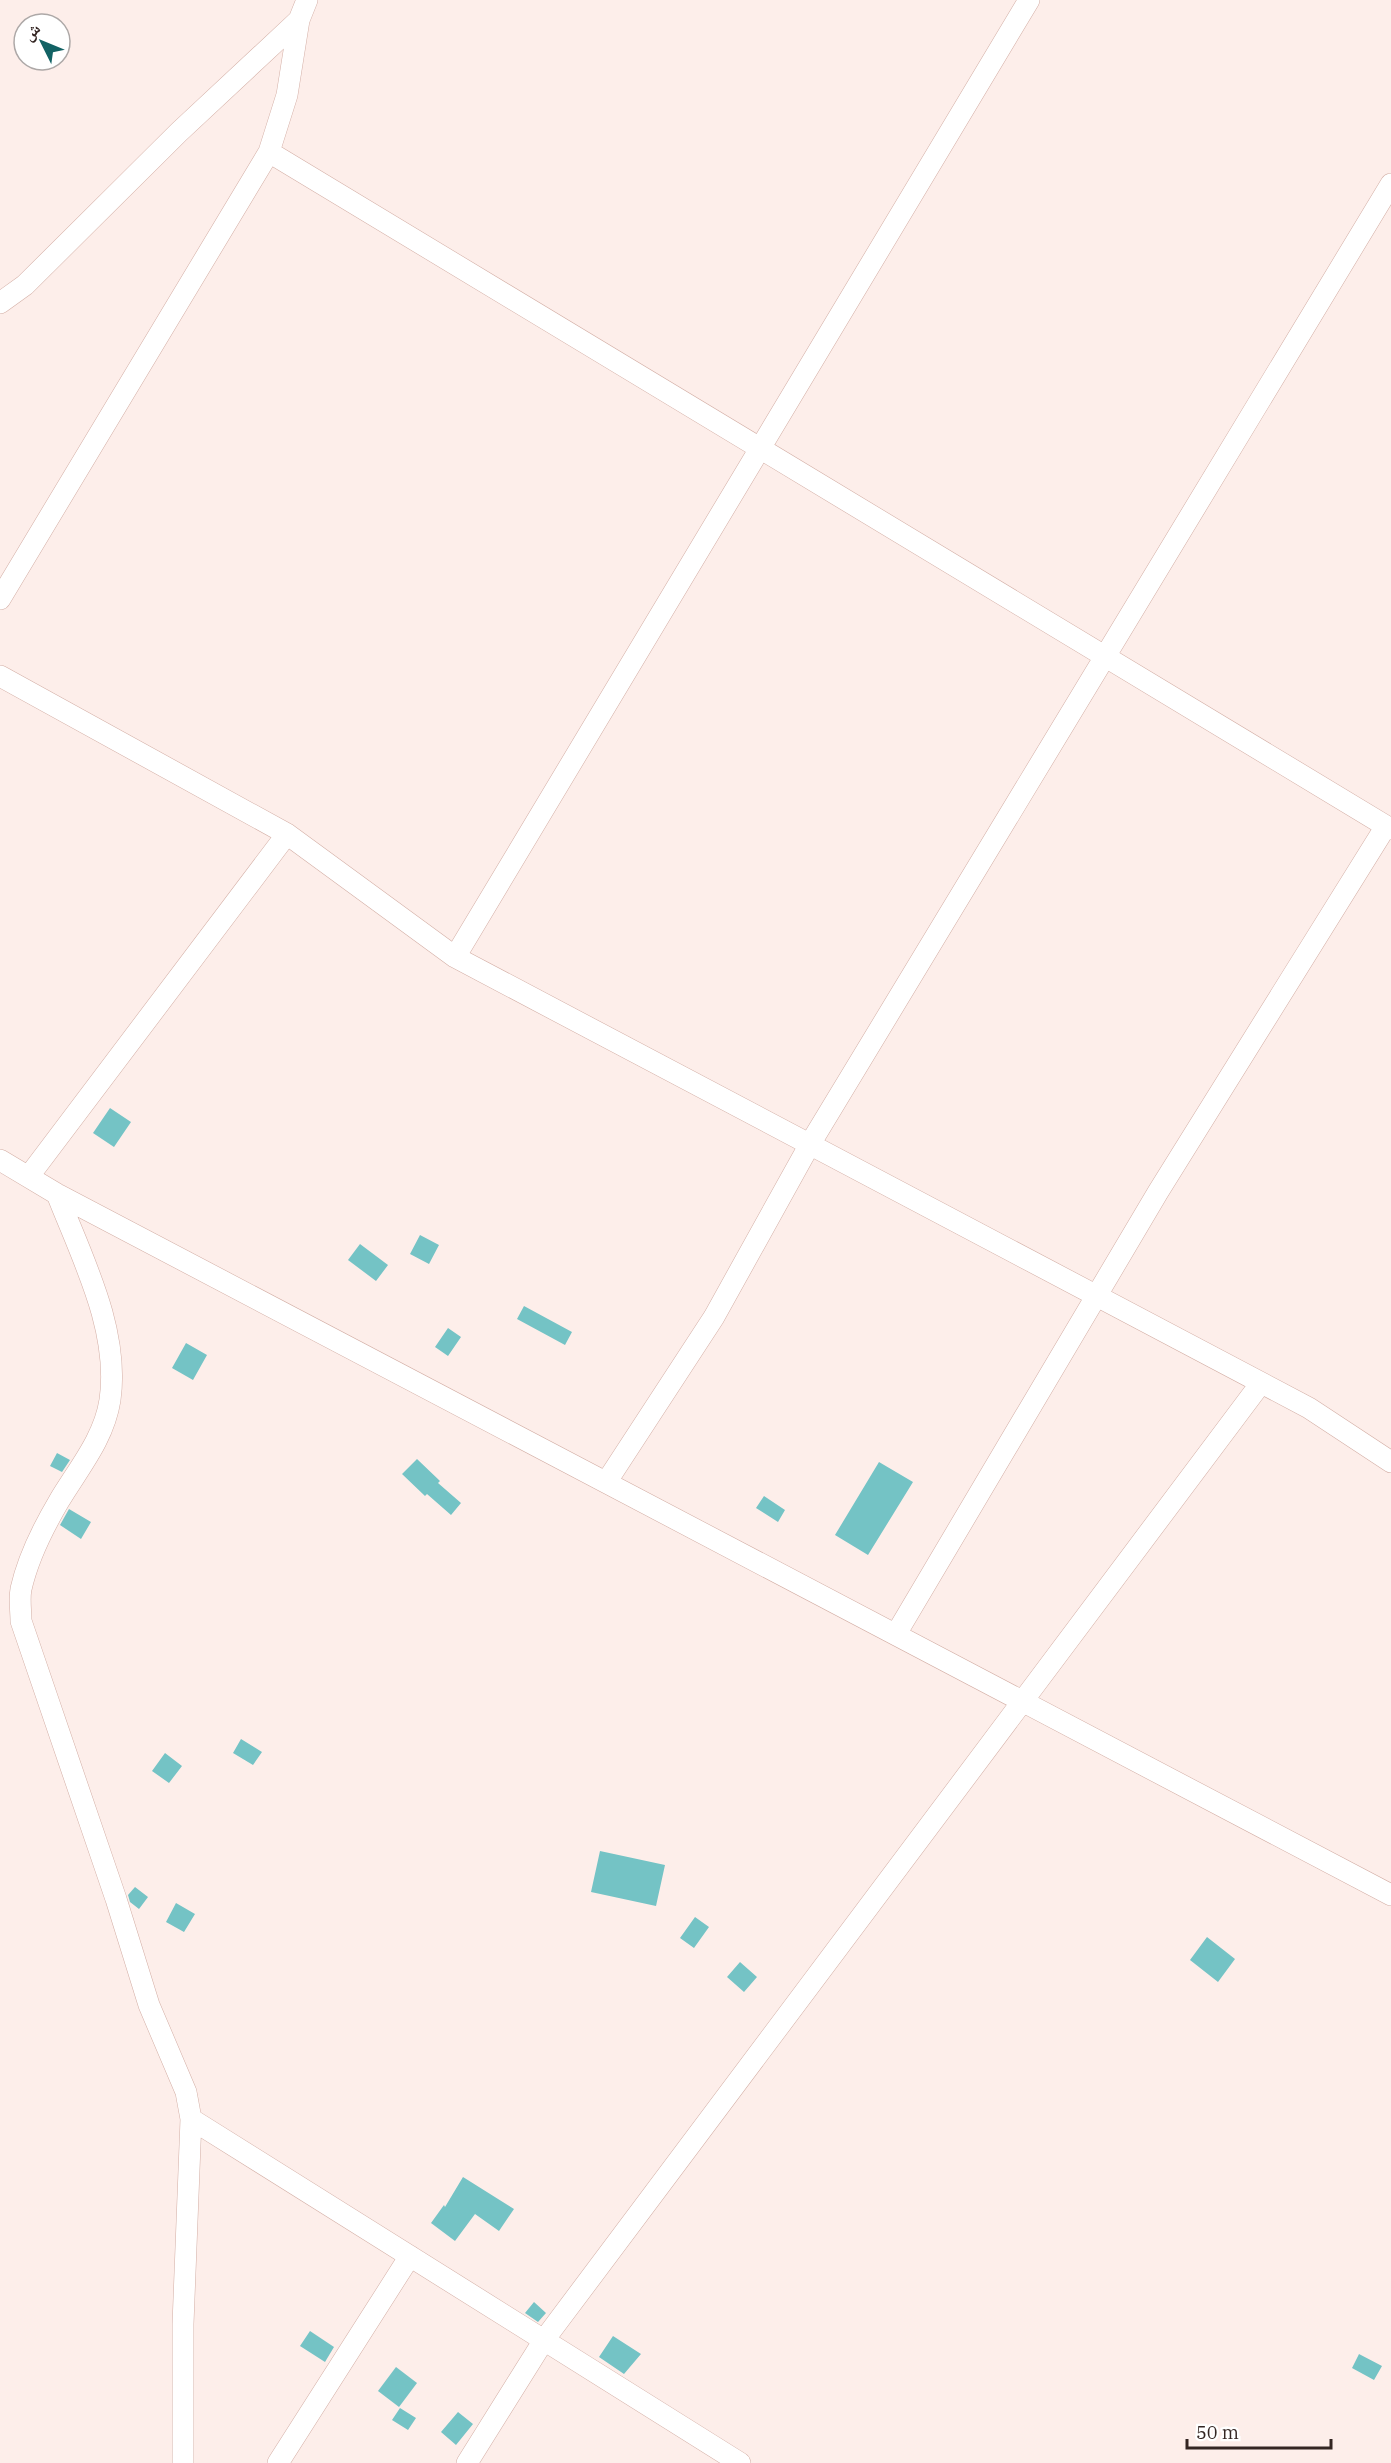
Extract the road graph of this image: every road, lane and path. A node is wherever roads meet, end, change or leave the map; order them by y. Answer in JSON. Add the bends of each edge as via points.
{"nodes":[{"id":1,"x":307,"y":0,"type":"edge"},
{"id":2,"x":1029,"y":0,"type":"edge"},
{"id":3,"x":299,"y":20,"type":"junction"},
{"id":4,"x":269,"y":152,"type":"junction"},
{"id":5,"x":1391,"y":184,"type":"edge"},
{"id":6,"x":0,"y":303,"type":"edge"},
{"id":7,"x":760,"y":448,"type":"junction"},
{"id":8,"x":0,"y":599,"type":"edge"},
{"id":9,"x":1105,"y":656,"type":"junction"},
{"id":10,"x":0,"y":676,"type":"edge"},
{"id":11,"x":1388,"y":827,"type":"edge"},
{"id":12,"x":287,"y":834,"type":"junction"},
{"id":13,"x":455,"y":957,"type":"junction"},
{"id":14,"x":810,"y":1144,"type":"junction"},
{"id":15,"x":0,"y":1160,"type":"edge"},
{"id":16,"x":29,"y":1176,"type":"junction"},
{"id":17,"x":57,"y":1194,"type":"junction"},
{"id":18,"x":1097,"y":1295,"type":"junction"},
{"id":19,"x":1261,"y":1383,"type":"junction"},
{"id":20,"x":1391,"y":1462,"type":"edge"},
{"id":21,"x":607,"y":1481,"type":"junction"},
{"id":22,"x":896,"y":1634,"type":"junction"},
{"id":23,"x":1023,"y":1701,"type":"junction"},
{"id":24,"x":1391,"y":1895,"type":"edge"},
{"id":25,"x":191,"y":2119,"type":"junction"},
{"id":26,"x":411,"y":2256,"type":"junction"},
{"id":27,"x":544,"y":2340,"type":"junction"},
{"id":28,"x":183,"y":2463,"type":"edge"},
{"id":29,"x":278,"y":2463,"type":"edge"},
{"id":30,"x":467,"y":2463,"type":"edge"},
{"id":31,"x":740,"y":2463,"type":"edge"}],
"edges":[{"from":1,"to":3,"type":"street"},
{"from":2,"to":7,"type":"street"},
{"from":3,"to":4,"type":"street","via":[[287,95]]},
{"from":3,"to":6,"type":"street","via":[[25,285]]},
{"from":4,"to":7,"type":"street"},
{"from":4,"to":8,"type":"street"},
{"from":5,"to":9,"type":"street"},
{"from":7,"to":9,"type":"street"},
{"from":7,"to":13,"type":"street"},
{"from":9,"to":11,"type":"street"},
{"from":9,"to":14,"type":"street"},
{"from":10,"to":12,"type":"street"},
{"from":11,"to":18,"type":"street"},
{"from":12,"to":13,"type":"street"},
{"from":12,"to":16,"type":"street"},
{"from":13,"to":14,"type":"street"},
{"from":14,"to":18,"type":"street"},
{"from":14,"to":21,"type":"street","via":[[714,1317]]},
{"from":15,"to":16,"type":"street"},
{"from":16,"to":17,"type":"street"},
{"from":17,"to":21,"type":"street"},
{"from":17,"to":25,"type":"street","via":[[94,1290],[111,1350],[110,1401],[92,1451],[35,1546],[21,1590],[21,1621],[149,2005],[186,2092]]},
{"from":18,"to":19,"type":"street"},
{"from":18,"to":22,"type":"street"},
{"from":19,"to":20,"type":"street","via":[[1309,1408]]},
{"from":19,"to":23,"type":"street"},
{"from":21,"to":22,"type":"street"},
{"from":22,"to":23,"type":"street"},
{"from":23,"to":24,"type":"street"},
{"from":23,"to":27,"type":"street"},
{"from":25,"to":26,"type":"street"},
{"from":25,"to":28,"type":"street","via":[[183,2324]]},
{"from":26,"to":27,"type":"street"},
{"from":26,"to":29,"type":"street"},
{"from":27,"to":30,"type":"street"},
{"from":27,"to":31,"type":"street"}]}
